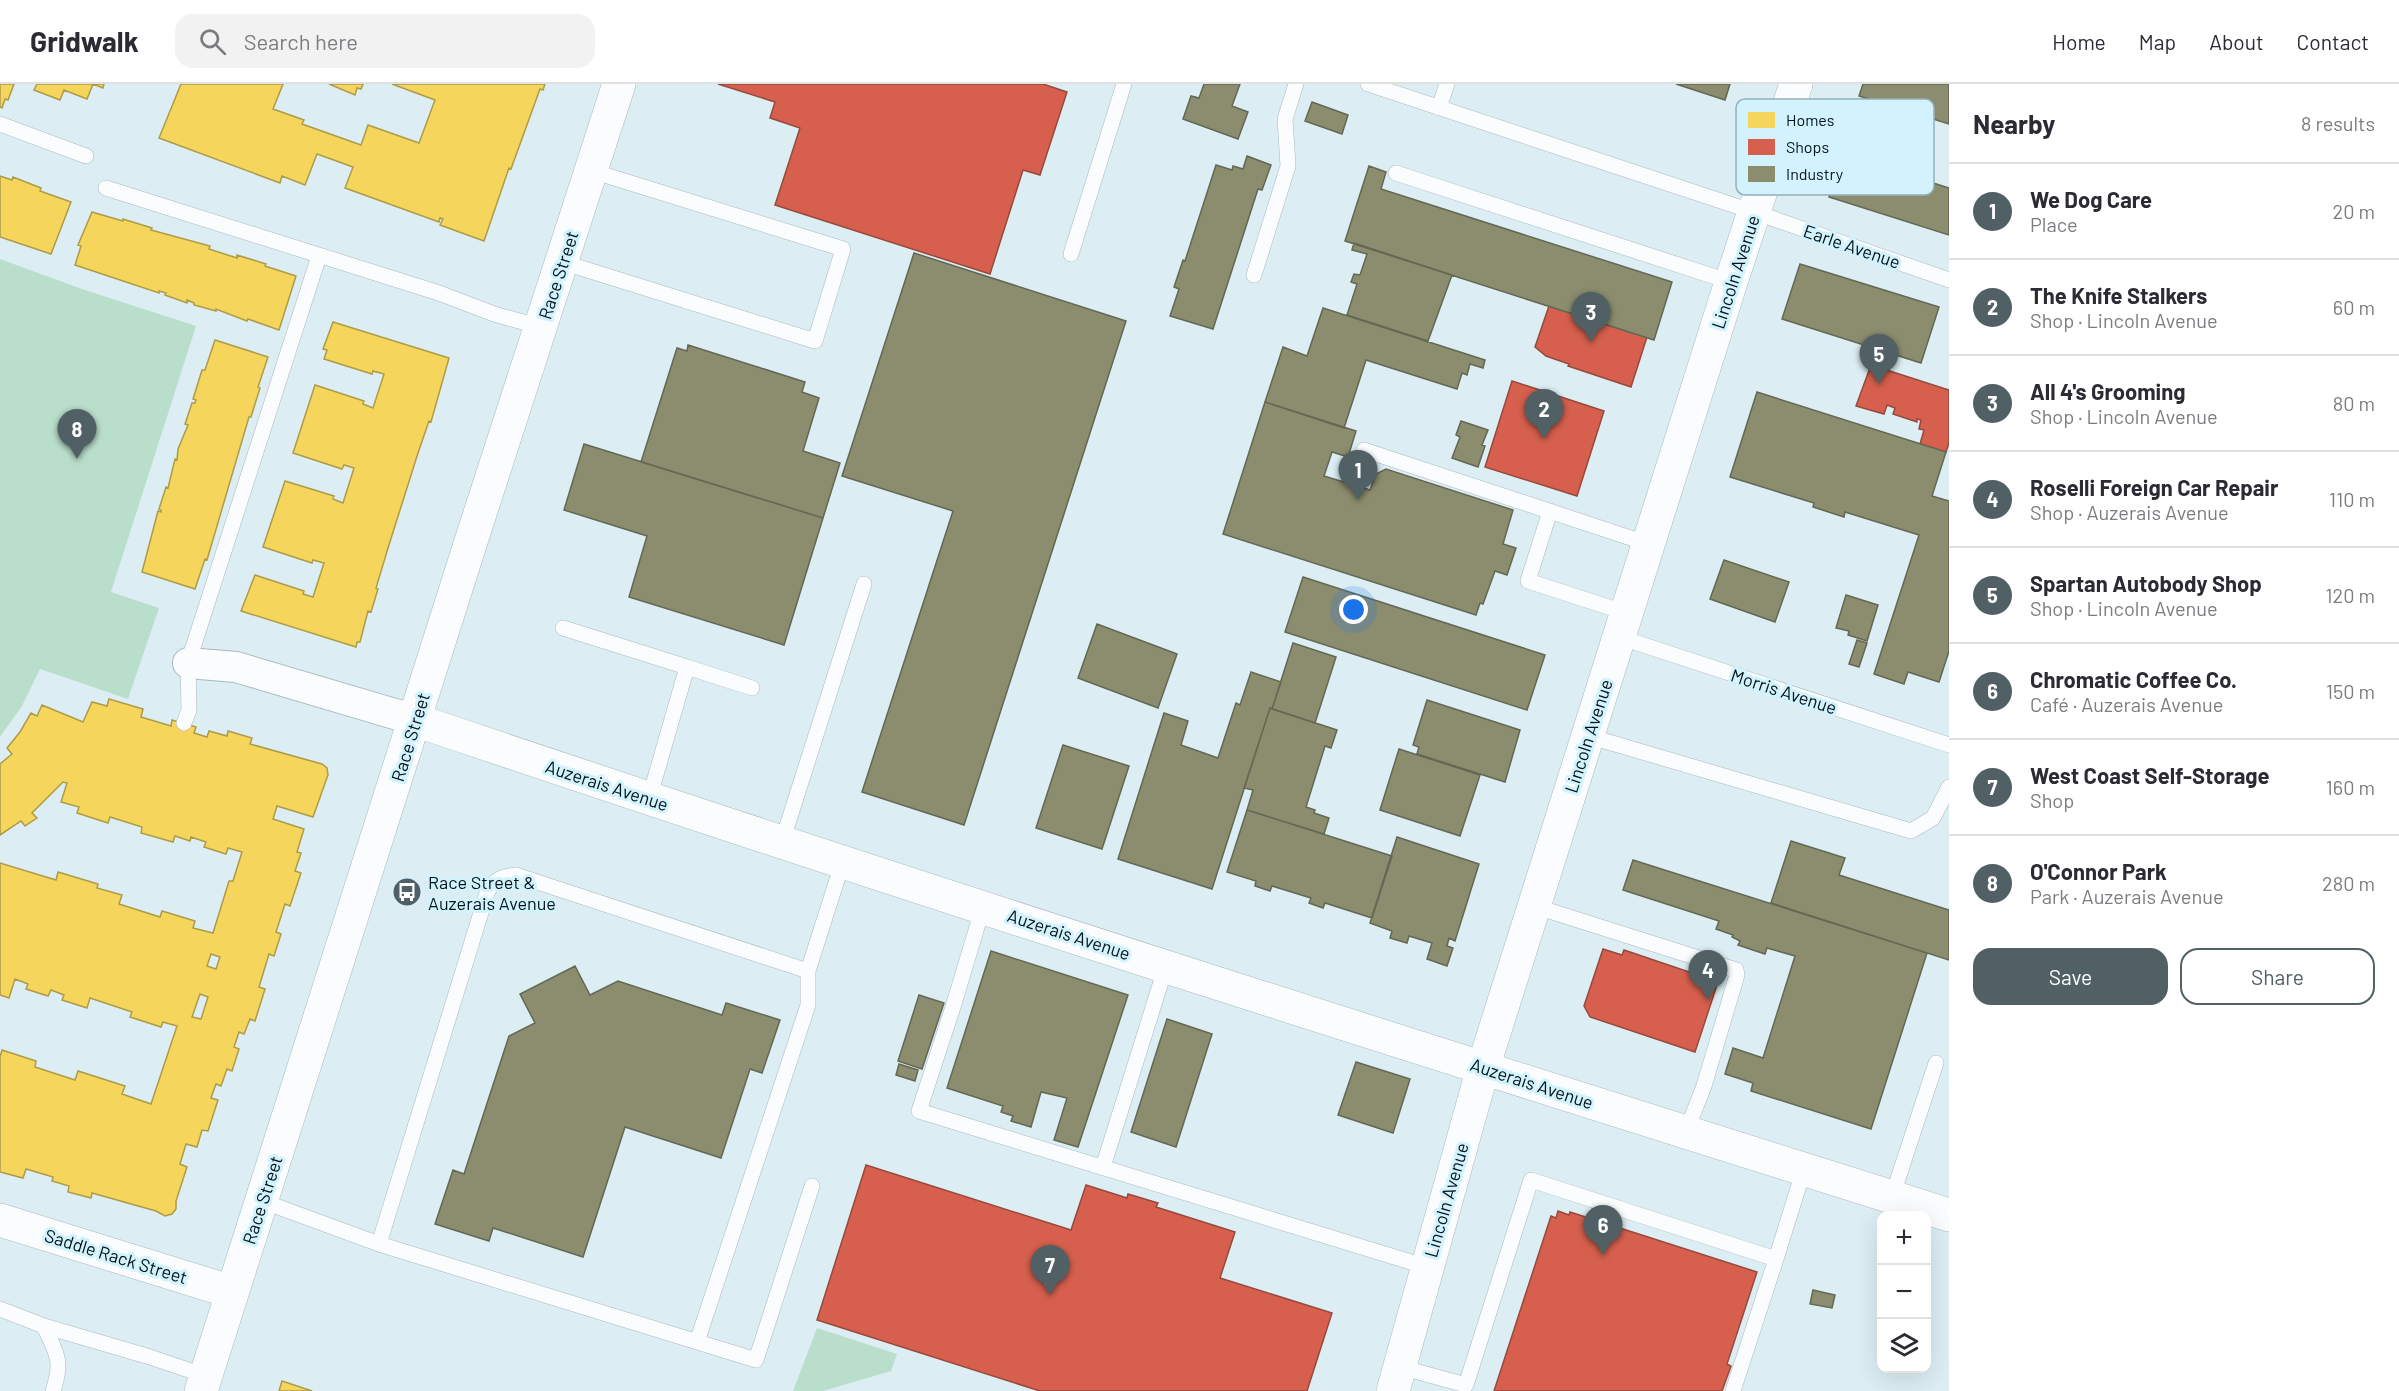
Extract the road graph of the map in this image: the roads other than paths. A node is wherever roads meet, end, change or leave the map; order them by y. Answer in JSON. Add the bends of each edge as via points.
{"nodes":[{"id":1,"x":619,"y":84,"type":"edge"},
{"id":2,"x":1124,"y":84,"type":"edge"},
{"id":3,"x":1296,"y":84,"type":"edge"},
{"id":4,"x":1368,"y":84,"type":"edge"},
{"id":5,"x":1447,"y":84,"type":"edge"},
{"id":6,"x":1796,"y":84,"type":"edge"},
{"id":7,"x":1791,"y":99,"type":"edge"},
{"id":8,"x":1439,"y":108,"type":"junction"},
{"id":9,"x":0,"y":124,"type":"edge"},
{"id":10,"x":86,"y":156,"type":"dead end"},
{"id":11,"x":592,"y":171,"type":"junction"},
{"id":12,"x":1396,"y":173,"type":"dead end"},
{"id":13,"x":106,"y":188,"type":"dead end"},
{"id":14,"x":1760,"y":195,"type":"edge"},
{"id":15,"x":1755,"y":212,"type":"junction"},
{"id":16,"x":1071,"y":254,"type":"dead end"},
{"id":17,"x":319,"y":256,"type":"junction"},
{"id":18,"x":562,"y":262,"type":"junction"},
{"id":19,"x":1254,"y":275,"type":"dead end"},
{"id":20,"x":1949,"y":280,"type":"edge"},
{"id":21,"x":1731,"y":282,"type":"junction"},
{"id":22,"x":541,"y":327,"type":"junction"},
{"id":23,"x":1364,"y":450,"type":"dead end"},
{"id":24,"x":1550,"y":511,"type":"junction"},
{"id":25,"x":1649,"y":544,"type":"junction"},
{"id":26,"x":864,"y":584,"type":"dead end"},
{"id":27,"x":1623,"y":625,"type":"junction"},
{"id":28,"x":563,"y":628,"type":"dead end"},
{"id":29,"x":188,"y":663,"type":"junction"},
{"id":30,"x":687,"y":667,"type":"junction"},
{"id":31,"x":752,"y":688,"type":"dead end"},
{"id":32,"x":415,"y":720,"type":"junction"},
{"id":33,"x":184,"y":723,"type":"dead end"},
{"id":34,"x":1588,"y":736,"type":"junction"},
{"id":35,"x":1949,"y":745,"type":"edge"},
{"id":36,"x":1949,"y":787,"type":"edge"},
{"id":37,"x":649,"y":799,"type":"junction"},
{"id":38,"x":783,"y":842,"type":"junction"},
{"id":39,"x":843,"y":861,"type":"junction"},
{"id":40,"x":1534,"y":906,"type":"junction"},
{"id":41,"x":983,"y":907,"type":"junction"},
{"id":42,"x":1166,"y":966,"type":"junction"},
{"id":43,"x":808,"y":971,"type":"junction"},
{"id":44,"x":1936,"y":1063,"type":"dead end"},
{"id":45,"x":1484,"y":1068,"type":"junction"},
{"id":46,"x":1686,"y":1132,"type":"junction"},
{"id":47,"x":1103,"y":1167,"type":"junction"},
{"id":48,"x":1804,"y":1169,"type":"junction"},
{"id":49,"x":812,"y":1186,"type":"dead end"},
{"id":50,"x":1892,"y":1197,"type":"junction"},
{"id":51,"x":262,"y":1201,"type":"junction"},
{"id":52,"x":1949,"y":1215,"type":"edge"},
{"id":53,"x":0,"y":1220,"type":"edge"},
{"id":54,"x":379,"y":1244,"type":"junction"},
{"id":55,"x":1776,"y":1259,"type":"junction"},
{"id":56,"x":1427,"y":1267,"type":"junction"},
{"id":57,"x":232,"y":1292,"type":"junction"},
{"id":58,"x":0,"y":1309,"type":"edge"},
{"id":59,"x":44,"y":1326,"type":"junction"},
{"id":60,"x":697,"y":1342,"type":"junction"},
{"id":61,"x":1396,"y":1379,"type":"edge"},
{"id":62,"x":203,"y":1384,"type":"edge"},
{"id":63,"x":53,"y":1391,"type":"edge"},
{"id":64,"x":1733,"y":1391,"type":"edge"}],
"edges":[{"from":1,"to":11,"type":"main road","name":"Race Street"},
{"from":2,"to":16,"type":"lane"},
{"from":3,"to":19,"type":"lane","via":[[1285,119],[1288,166]]},
{"from":4,"to":8,"type":"lane","name":"Earle Avenue"},
{"from":5,"to":8,"type":"lane"},
{"from":6,"to":7,"type":"main road","name":"Lincoln Avenue"},
{"from":8,"to":15,"type":"lane","name":"Earle Avenue"},
{"from":9,"to":10,"type":"lane"},
{"from":11,"to":18,"type":"main road","name":"Race Street"},
{"from":11,"to":18,"type":"lane","via":[[843,249],[815,340]]},
{"from":12,"to":21,"type":"lane"},
{"from":13,"to":17,"type":"lane"},
{"from":14,"to":15,"type":"main road","name":"Lincoln Avenue"},
{"from":15,"to":20,"type":"lane","name":"Earle Avenue"},
{"from":15,"to":21,"type":"main road","name":"Lincoln Avenue"},
{"from":17,"to":22,"type":"lane"},
{"from":17,"to":29,"type":"lane"},
{"from":18,"to":22,"type":"main road","name":"Race Street"},
{"from":21,"to":25,"type":"main road","name":"Lincoln Avenue"},
{"from":22,"to":32,"type":"main road","name":"Race Street"},
{"from":23,"to":24,"type":"lane"},
{"from":24,"to":25,"type":"lane"},
{"from":24,"to":27,"type":"lane","name":"Morris Avenue","via":[[1528,581]]},
{"from":25,"to":27,"type":"main road","name":"Lincoln Avenue"},
{"from":26,"to":38,"type":"lane"},
{"from":27,"to":34,"type":"main road","name":"Lincoln Avenue"},
{"from":27,"to":35,"type":"lane","name":"Morris Avenue"},
{"from":28,"to":30,"type":"lane"},
{"from":29,"to":32,"type":"street","name":"Auzerais Avenue","via":[[236,667]]},
{"from":29,"to":33,"type":"lane","via":[[189,710]]},
{"from":30,"to":31,"type":"lane"},
{"from":30,"to":37,"type":"lane"},
{"from":32,"to":37,"type":"main road","name":"Auzerais Avenue"},
{"from":32,"to":51,"type":"main road","name":"Race Street"},
{"from":34,"to":36,"type":"lane","via":[[1911,831],[1933,818]]},
{"from":34,"to":40,"type":"main road","name":"Lincoln Avenue"},
{"from":37,"to":38,"type":"main road","name":"Auzerais Avenue"},
{"from":38,"to":39,"type":"main road","name":"Auzerais Avenue"},
{"from":39,"to":41,"type":"main road","name":"Auzerais Avenue"},
{"from":39,"to":43,"type":"lane"},
{"from":40,"to":45,"type":"main road","name":"Lincoln Avenue"},
{"from":40,"to":46,"type":"lane","via":[[1736,970],[1714,1055]]},
{"from":41,"to":42,"type":"main road","name":"Auzerais Avenue"},
{"from":41,"to":47,"type":"lane","via":[[919,1111]]},
{"from":42,"to":45,"type":"main road","name":"Auzerais Avenue"},
{"from":42,"to":47,"type":"lane"},
{"from":43,"to":54,"type":"lane","via":[[516,875],[500,877],[487,892]]},
{"from":43,"to":60,"type":"lane","via":[[808,1005]]},
{"from":44,"to":50,"type":"lane"},
{"from":45,"to":46,"type":"main road","name":"Auzerais Avenue"},
{"from":45,"to":56,"type":"main road","name":"Lincoln Avenue"},
{"from":46,"to":48,"type":"main road","name":"Auzerais Avenue"},
{"from":47,"to":56,"type":"lane"},
{"from":48,"to":50,"type":"main road","name":"Auzerais Avenue"},
{"from":48,"to":55,"type":"lane"},
{"from":49,"to":60,"type":"lane","via":[[756,1360]]},
{"from":50,"to":52,"type":"main road","name":"Auzerais Avenue"},
{"from":51,"to":54,"type":"lane"},
{"from":51,"to":57,"type":"main road","name":"Race Street"},
{"from":53,"to":57,"type":"main road","name":"Saddle Rack Street"},
{"from":54,"to":60,"type":"lane"},
{"from":55,"to":61,"type":"lane","via":[[1531,1180],[1466,1385]]},
{"from":55,"to":64,"type":"lane"},
{"from":56,"to":61,"type":"main road","name":"Lincoln Avenue"},
{"from":57,"to":62,"type":"main road","name":"Race Street"},
{"from":58,"to":59,"type":"lane"},
{"from":59,"to":62,"type":"lane","via":[[150,1357]]},
{"from":59,"to":63,"type":"lane","via":[[60,1370]]}]}
